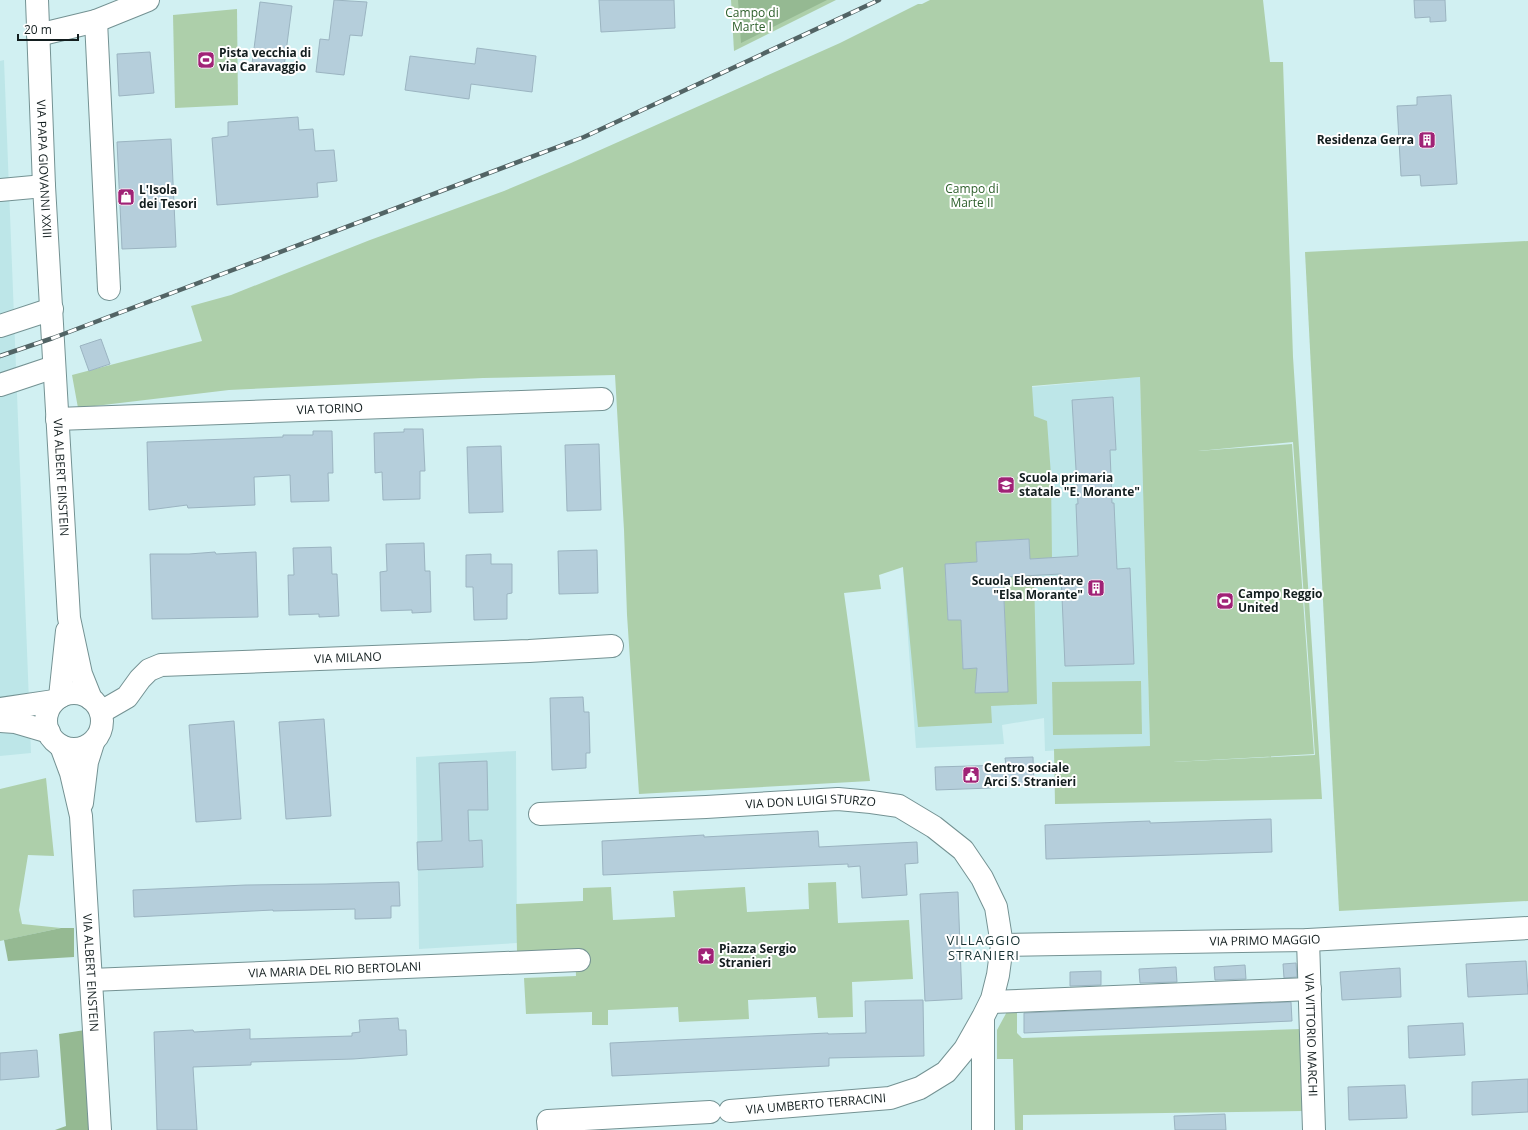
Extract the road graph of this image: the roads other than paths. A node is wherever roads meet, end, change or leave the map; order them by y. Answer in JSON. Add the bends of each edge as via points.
{"nodes":[{"id":1,"x":37,"y":0,"type":"edge"},
{"id":2,"x":148,"y":0,"type":"edge"},
{"id":3,"x":96,"y":22,"type":"junction"},
{"id":4,"x":38,"y":35,"type":"junction"},
{"id":5,"x":44,"y":186,"type":"junction"},
{"id":6,"x":0,"y":190,"type":"edge"},
{"id":7,"x":109,"y":289,"type":"dead end"},
{"id":8,"x":52,"y":309,"type":"junction"},
{"id":9,"x":0,"y":326,"type":"edge"},
{"id":10,"x":53,"y":338,"type":"joint"},
{"id":11,"x":54,"y":367,"type":"junction"},
{"id":12,"x":0,"y":385,"type":"edge"},
{"id":13,"x":602,"y":399,"type":"dead end"},
{"id":14,"x":57,"y":419,"type":"junction"},
{"id":15,"x":69,"y":618,"type":"junction"},
{"id":16,"x":612,"y":646,"type":"dead end"},
{"id":17,"x":57,"y":699,"type":"junction"},
{"id":18,"x":96,"y":705,"type":"junction"},
{"id":19,"x":0,"y":709,"type":"edge"},
{"id":20,"x":0,"y":720,"type":"edge"},
{"id":21,"x":54,"y":739,"type":"junction"},
{"id":22,"x":93,"y":742,"type":"junction"},
{"id":23,"x":540,"y":814,"type":"dead end"},
{"id":24,"x":81,"y":816,"type":"junction"},
{"id":25,"x":1528,"y":928,"type":"edge"},
{"id":26,"x":1308,"y":940,"type":"junction"},
{"id":27,"x":1002,"y":945,"type":"junction"},
{"id":28,"x":578,"y":960,"type":"dead end"},
{"id":29,"x":91,"y":980,"type":"junction"},
{"id":30,"x":1310,"y":989,"type":"junction"},
{"id":31,"x":987,"y":1009,"type":"junction"},
{"id":32,"x":549,"y":1125,"type":"edge"},
{"id":33,"x":100,"y":1130,"type":"edge"},
{"id":34,"x":983,"y":1130,"type":"edge"},
{"id":35,"x":1314,"y":1130,"type":"edge"}],
"edges":[{"from":1,"to":4,"type":"street","name":"VIA PAPA GIOVANNI XXIII"},
{"from":2,"to":3,"type":"street"},
{"from":3,"to":4,"type":"street"},
{"from":3,"to":7,"type":"street"},
{"from":4,"to":5,"type":"street","name":"VIA PAPA GIOVANNI XXIII"},
{"from":5,"to":6,"type":"street"},
{"from":5,"to":8,"type":"street","name":"VIA PAPA GIOVANNI XXIII"},
{"from":8,"to":9,"type":"street"},
{"from":8,"to":10,"type":"street","name":"VIA PAPA GIOVANNI XXIII"},
{"from":10,"to":11,"type":"street","name":"VIA ALBERT EINSTEIN"},
{"from":11,"to":12,"type":"street"},
{"from":11,"to":14,"type":"street","name":"VIA ALBERT EINSTEIN"},
{"from":13,"to":14,"type":"street","name":"VIA TORINO"},
{"from":14,"to":15,"type":"street","name":"VIA ALBERT EINSTEIN"},
{"from":15,"to":17,"type":"street","name":"VIA ALBERT EINSTEIN"},
{"from":15,"to":18,"type":"street","name":"VIA ALBERT EINSTEIN","via":[[81,674]]},
{"from":16,"to":18,"type":"street","name":"VIA MILANO","via":[[161,665],[149,670],[127,697]]},
{"from":17,"to":18,"type":"street","via":[[76,693]]},
{"from":17,"to":19,"type":"street"},
{"from":17,"to":21,"type":"street","via":[[49,708],[46,724]]},
{"from":18,"to":22,"type":"street","via":[[103,720],[102,728]]},
{"from":20,"to":21,"type":"street","via":[[15,722]]},
{"from":21,"to":22,"type":"street","via":[[68,749],[86,747]]},
{"from":21,"to":24,"type":"street","name":"VIA ALBERT EINSTEIN","via":[[71,774]]},
{"from":22,"to":24,"type":"street","name":"VIA ALBERT EINSTEIN","via":[[87,762]]},
{"from":23,"to":27,"type":"street","name":"VIA DON LUIGI STURZO","via":[[838,799],[899,806],[934,827],[963,850],[982,878],[996,907]]},
{"from":24,"to":29,"type":"street","name":"VIA ALBERT EINSTEIN"},
{"from":25,"to":26,"type":"street","name":"VIA PRIMO MAGGIO"},
{"from":26,"to":27,"type":"street","name":"VIA PRIMO MAGGIO"},
{"from":26,"to":30,"type":"street","name":"VIA VITTORIO MARCHI"},
{"from":27,"to":31,"type":"street","name":"VIA UMBERTO TERRACINI","via":[[998,975]]},
{"from":28,"to":29,"type":"street","name":"VIA MARIA DEL RIO BERTOLANI"},
{"from":29,"to":33,"type":"street","name":"VIA ALBERT EINSTEIN"},
{"from":30,"to":31,"type":"street"},
{"from":30,"to":35,"type":"street","name":"VIA VITTORIO MARCHI"},
{"from":31,"to":32,"type":"street","name":"VIA UMBERTO TERRACINI","via":[[965,1049],[946,1072],[920,1088],[890,1098]]},
{"from":31,"to":34,"type":"street"}]}
